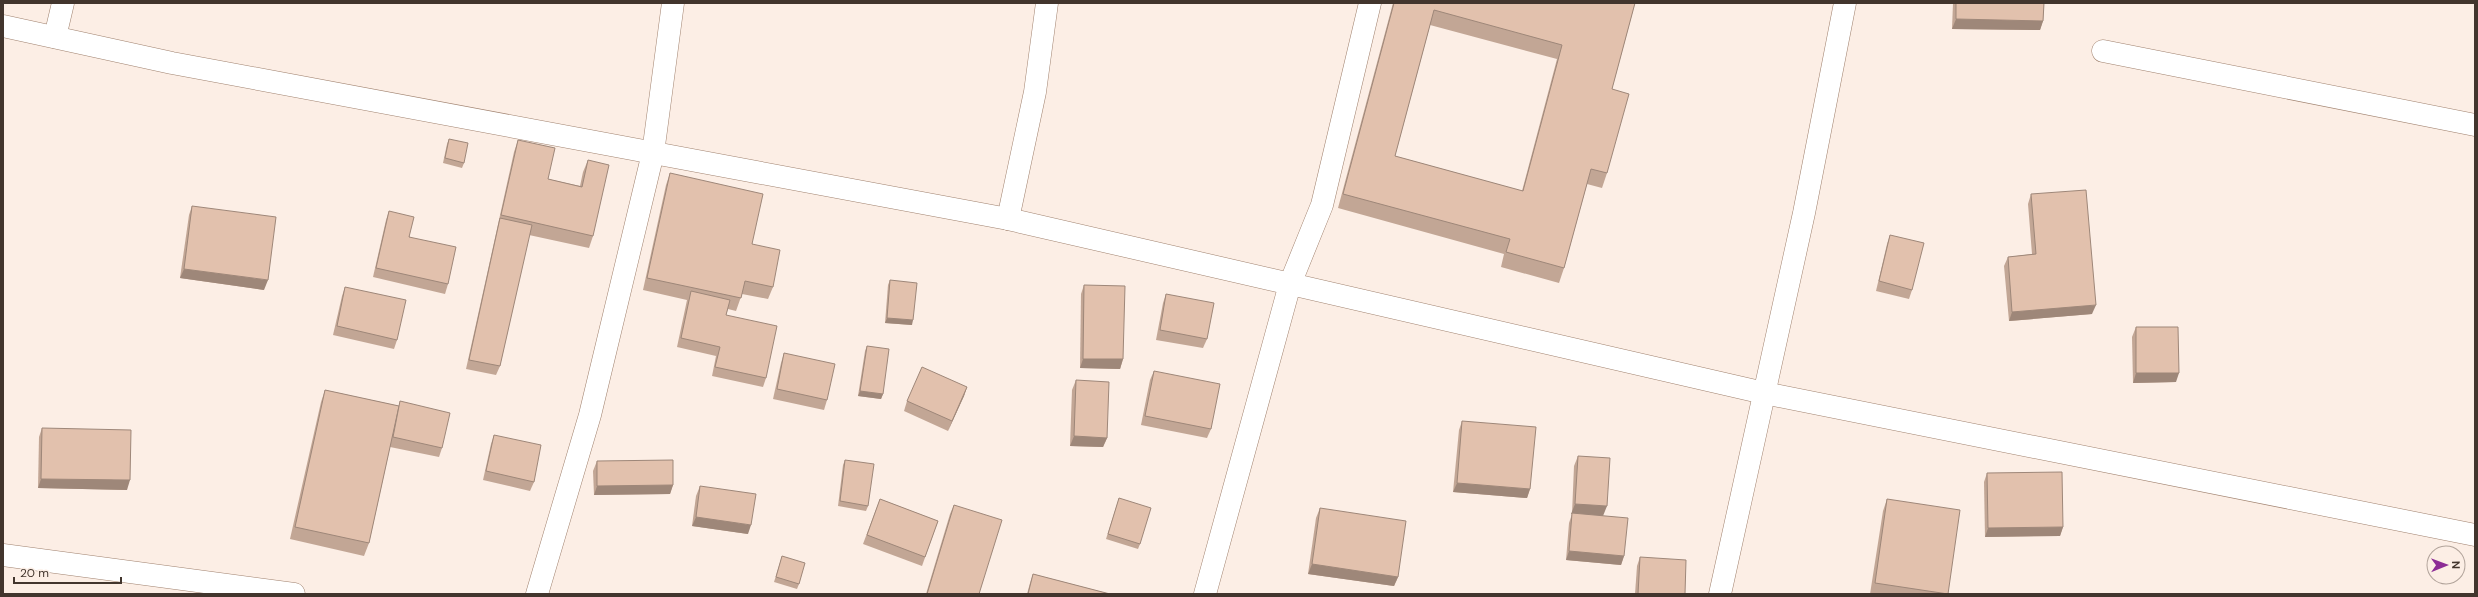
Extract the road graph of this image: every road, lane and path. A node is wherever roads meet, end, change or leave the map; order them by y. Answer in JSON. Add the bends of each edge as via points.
{"nodes":[{"id":1,"x":63,"y":3,"type":"edge"},
{"id":2,"x":673,"y":3,"type":"edge"},
{"id":3,"x":1047,"y":3,"type":"edge"},
{"id":4,"x":1370,"y":3,"type":"edge"},
{"id":5,"x":1845,"y":3,"type":"edge"},
{"id":6,"x":3,"y":26,"type":"edge"},
{"id":7,"x":56,"y":37,"type":"junction"},
{"id":8,"x":2103,"y":50,"type":"dead end"},
{"id":9,"x":2475,"y":125,"type":"edge"},
{"id":10,"x":653,"y":153,"type":"junction"},
{"id":11,"x":1008,"y":219,"type":"junction"},
{"id":12,"x":1290,"y":284,"type":"junction"},
{"id":13,"x":1764,"y":393,"type":"junction"},
{"id":14,"x":2475,"y":535,"type":"edge"},
{"id":15,"x":3,"y":555,"type":"edge"},
{"id":16,"x":294,"y":594,"type":"edge"},
{"id":17,"x":537,"y":594,"type":"edge"},
{"id":18,"x":1205,"y":594,"type":"edge"},
{"id":19,"x":1720,"y":594,"type":"edge"}],
"edges":[{"from":1,"to":7,"type":"street"},
{"from":2,"to":10,"type":"street"},
{"from":3,"to":11,"type":"street","via":[[1035,92]]},
{"from":4,"to":12,"type":"street","via":[[1322,205]]},
{"from":5,"to":13,"type":"street","via":[[1804,213]]},
{"from":6,"to":7,"type":"street"},
{"from":7,"to":10,"type":"street","via":[[180,64]]},
{"from":8,"to":9,"type":"street"},
{"from":10,"to":11,"type":"street"},
{"from":10,"to":17,"type":"street","via":[[590,416]]},
{"from":11,"to":12,"type":"street"},
{"from":12,"to":13,"type":"street"},
{"from":12,"to":18,"type":"street"},
{"from":13,"to":14,"type":"street"},
{"from":13,"to":19,"type":"street"},
{"from":15,"to":16,"type":"street"}]}
